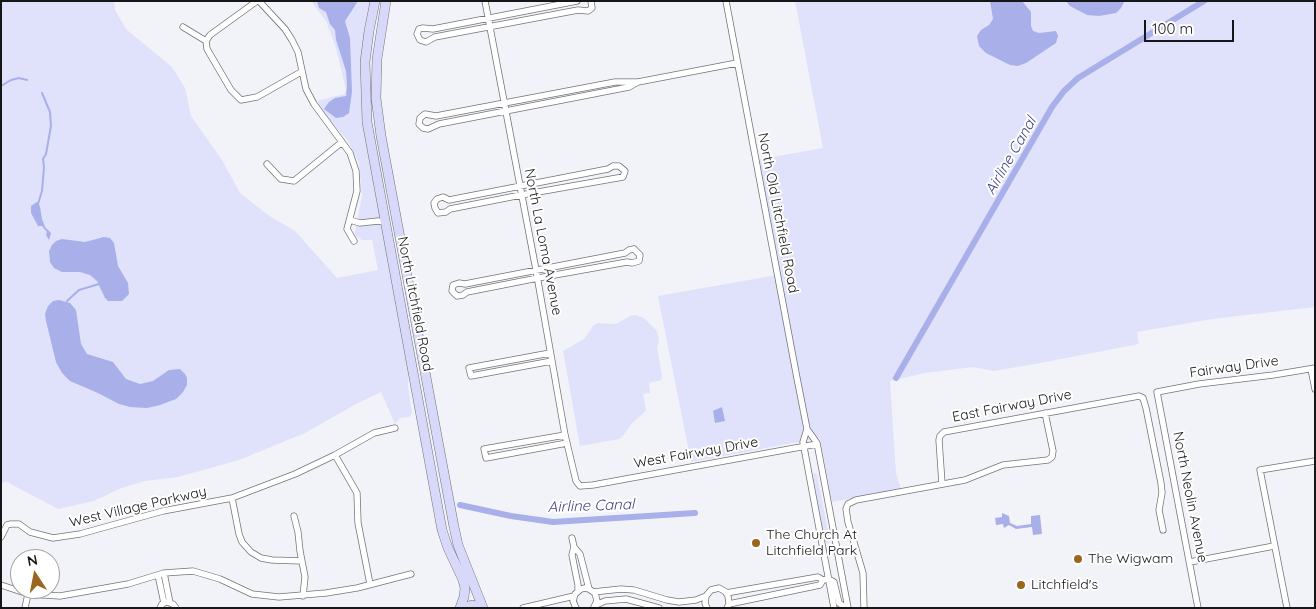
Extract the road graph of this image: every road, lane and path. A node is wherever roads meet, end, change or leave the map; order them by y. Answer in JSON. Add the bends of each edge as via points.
{"nodes":[{"id":1,"x":258,"y":1,"type":"edge"},
{"id":2,"x":375,"y":1,"type":"edge"},
{"id":3,"x":386,"y":1,"type":"edge"},
{"id":4,"x":485,"y":1,"type":"edge"},
{"id":5,"x":576,"y":1,"type":"edge"},
{"id":6,"x":591,"y":1,"type":"edge"},
{"id":7,"x":726,"y":1,"type":"edge"},
{"id":8,"x":542,"y":8,"type":"junction"},
{"id":9,"x":544,"y":16,"type":"junction"},
{"id":10,"x":488,"y":19,"type":"junction"},
{"id":11,"x":183,"y":27,"type":"dead end"},
{"id":12,"x":446,"y":27,"type":"junction"},
{"id":13,"x":489,"y":27,"type":"junction"},
{"id":14,"x":448,"y":35,"type":"junction"},
{"id":15,"x":206,"y":41,"type":"junction"},
{"id":16,"x":737,"y":63,"type":"junction"},
{"id":17,"x":301,"y":72,"type":"junction"},
{"id":18,"x":638,"y":82,"type":"junction"},
{"id":19,"x":566,"y":91,"type":"junction"},
{"id":20,"x":567,"y":99,"type":"junction"},
{"id":21,"x":503,"y":102,"type":"junction"},
{"id":22,"x":461,"y":111,"type":"junction"},
{"id":23,"x":505,"y":111,"type":"junction"},
{"id":24,"x":462,"y":119,"type":"junction"},
{"id":25,"x":342,"y":142,"type":"junction"},
{"id":26,"x":267,"y":164,"type":"dead end"},
{"id":27,"x":573,"y":176,"type":"junction"},
{"id":28,"x":575,"y":185,"type":"junction"},
{"id":29,"x":520,"y":186,"type":"junction"},
{"id":30,"x":475,"y":195,"type":"junction"},
{"id":31,"x":522,"y":195,"type":"junction"},
{"id":32,"x":478,"y":204,"type":"junction"},
{"id":33,"x":350,"y":220,"type":"junction"},
{"id":34,"x":385,"y":222,"type":"junction"},
{"id":35,"x":354,"y":241,"type":"dead end"},
{"id":36,"x":590,"y":260,"type":"junction"},
{"id":37,"x":591,"y":268,"type":"junction"},
{"id":38,"x":536,"y":270,"type":"junction"},
{"id":39,"x":538,"y":278,"type":"junction"},
{"id":40,"x":491,"y":279,"type":"junction"},
{"id":41,"x":493,"y":287,"type":"junction"},
{"id":42,"x":550,"y":353,"type":"junction"},
{"id":43,"x":508,"y":360,"type":"junction"},
{"id":44,"x":552,"y":361,"type":"junction"},
{"id":45,"x":1313,"y":368,"type":"edge"},
{"id":46,"x":510,"y":369,"type":"junction"},
{"id":47,"x":1315,"y":389,"type":"edge"},
{"id":48,"x":1157,"y":392,"type":"joint"},
{"id":49,"x":1046,"y":413,"type":"junction"},
{"id":50,"x":395,"y":428,"type":"dead end"},
{"id":51,"x":807,"y":429,"type":"junction"},
{"id":52,"x":565,"y":435,"type":"junction"},
{"id":53,"x":524,"y":442,"type":"junction"},
{"id":54,"x":567,"y":443,"type":"junction"},
{"id":55,"x":817,"y":444,"type":"junction"},
{"id":56,"x":804,"y":446,"type":"junction"},
{"id":57,"x":526,"y":450,"type":"junction"},
{"id":58,"x":336,"y":456,"type":"junction"},
{"id":59,"x":1315,"y":461,"type":"edge"},
{"id":60,"x":942,"y":484,"type":"junction"},
{"id":61,"x":580,"y":486,"type":"joint"},
{"id":62,"x":232,"y":498,"type":"junction"},
{"id":63,"x":294,"y":516,"type":"dead end"},
{"id":64,"x":1163,"y":530,"type":"dead end"},
{"id":65,"x":1,"y":537,"type":"edge"},
{"id":66,"x":572,"y":538,"type":"dead end"},
{"id":67,"x":1274,"y":546,"type":"junction"},
{"id":68,"x":574,"y":547,"type":"junction"},
{"id":69,"x":302,"y":561,"type":"junction"},
{"id":70,"x":1190,"y":562,"type":"junction"},
{"id":71,"x":161,"y":574,"type":"junction"},
{"id":72,"x":411,"y":574,"type":"dead end"},
{"id":73,"x":826,"y":579,"type":"junction"},
{"id":74,"x":370,"y":584,"type":"junction"},
{"id":75,"x":591,"y":590,"type":"junction"},
{"id":76,"x":576,"y":593,"type":"junction"},
{"id":77,"x":726,"y":593,"type":"junction"},
{"id":78,"x":60,"y":595,"type":"edge"},
{"id":79,"x":303,"y":596,"type":"junction"},
{"id":80,"x":706,"y":596,"type":"junction"},
{"id":81,"x":165,"y":605,"type":"edge"},
{"id":82,"x":595,"y":606,"type":"edge"},
{"id":83,"x":728,"y":606,"type":"edge"},
{"id":84,"x":176,"y":608,"type":"edge"},
{"id":85,"x":462,"y":608,"type":"edge"},
{"id":86,"x":482,"y":608,"type":"edge"},
{"id":87,"x":522,"y":608,"type":"edge"},
{"id":88,"x":576,"y":608,"type":"edge"},
{"id":89,"x":659,"y":608,"type":"edge"},
{"id":90,"x":707,"y":608,"type":"edge"},
{"id":91,"x":834,"y":608,"type":"edge"},
{"id":92,"x":847,"y":608,"type":"edge"},
{"id":93,"x":864,"y":608,"type":"edge"},
{"id":94,"x":1198,"y":608,"type":"edge"},
{"id":95,"x":1287,"y":608,"type":"edge"}],
"edges":[{"from":1,"to":15,"type":"street"},
{"from":1,"to":17,"type":"street","via":[[292,40],[298,52]]},
{"from":2,"to":34,"type":"main road","name":"North Litchfield Road","via":[[365,62],[366,110]]},
{"from":3,"to":86,"type":"main road","name":"North Litchfield Road","via":[[377,59],[379,125],[454,527]]},
{"from":4,"to":10,"type":"street","name":"North La Loma Avenue"},
{"from":5,"to":8,"type":"street"},
{"from":6,"to":9,"type":"street","via":[[592,8],[588,11]]},
{"from":7,"to":16,"type":"street","name":"North Old Litchfield Road"},
{"from":8,"to":9,"type":"street"},
{"from":8,"to":10,"type":"street"},
{"from":9,"to":13,"type":"street"},
{"from":10,"to":12,"type":"street"},
{"from":10,"to":13,"type":"street","name":"North La Loma Avenue"},
{"from":11,"to":15,"type":"street"},
{"from":12,"to":14,"type":"street"},
{"from":12,"to":14,"type":"street","via":[[423,28],[418,34],[420,40],[426,42]]},
{"from":13,"to":14,"type":"street"},
{"from":13,"to":21,"type":"street","name":"North La Loma Avenue"},
{"from":15,"to":17,"type":"street","via":[[207,49],[226,82],[241,100],[257,97]]},
{"from":16,"to":18,"type":"street"},
{"from":16,"to":51,"type":"street","name":"North Old Litchfield Road"},
{"from":17,"to":25,"type":"street","via":[[314,104]]},
{"from":18,"to":19,"type":"street","via":[[615,82]]},
{"from":18,"to":20,"type":"street","via":[[629,87]]},
{"from":19,"to":20,"type":"street"},
{"from":19,"to":21,"type":"street"},
{"from":20,"to":23,"type":"street"},
{"from":21,"to":22,"type":"street"},
{"from":21,"to":23,"type":"street","name":"North La Loma Avenue"},
{"from":22,"to":24,"type":"street"},
{"from":22,"to":24,"type":"street","via":[[436,116],[425,114],[419,124],[428,129]]},
{"from":23,"to":24,"type":"street"},
{"from":23,"to":29,"type":"street","name":"North La Loma Avenue"},
{"from":25,"to":26,"type":"street","via":[[294,180],[282,179]]},
{"from":25,"to":33,"type":"street","via":[[350,152],[356,171],[358,191]]},
{"from":27,"to":28,"type":"street"},
{"from":27,"to":28,"type":"street","via":[[613,166],[625,171],[623,177],[616,179]]},
{"from":27,"to":29,"type":"street"},
{"from":28,"to":31,"type":"street"},
{"from":29,"to":30,"type":"street"},
{"from":29,"to":31,"type":"street","name":"North La Loma Avenue"},
{"from":30,"to":32,"type":"street"},
{"from":30,"to":32,"type":"street","via":[[449,200],[443,197],[437,199],[434,208],[438,213]]},
{"from":31,"to":32,"type":"street"},
{"from":31,"to":38,"type":"street","name":"North La Loma Avenue"},
{"from":33,"to":34,"type":"street"},
{"from":33,"to":35,"type":"street","via":[[347,229]]},
{"from":34,"to":85,"type":"main road","name":"North Litchfield Road","via":[[442,530],[463,580]]},
{"from":36,"to":37,"type":"street"},
{"from":36,"to":37,"type":"street","via":[[634,249],[640,255],[639,261],[632,263]]},
{"from":36,"to":38,"type":"street"},
{"from":37,"to":39,"type":"street"},
{"from":38,"to":39,"type":"street","name":"North La Loma Avenue"},
{"from":38,"to":40,"type":"street"},
{"from":39,"to":41,"type":"street"},
{"from":39,"to":42,"type":"street","name":"North La Loma Avenue"},
{"from":40,"to":41,"type":"street"},
{"from":40,"to":41,"type":"street","via":[[456,284],[452,291],[457,296]]},
{"from":42,"to":43,"type":"street"},
{"from":42,"to":44,"type":"street","name":"North La Loma Avenue"},
{"from":43,"to":46,"type":"street"},
{"from":43,"to":46,"type":"street","via":[[469,368],[471,376]]},
{"from":44,"to":46,"type":"street"},
{"from":44,"to":52,"type":"street","name":"North La Loma Avenue"},
{"from":45,"to":47,"type":"street"},
{"from":45,"to":48,"type":"street","name":"Fairway Drive"},
{"from":48,"to":70,"type":"street","name":"North Neolin Avenue"},
{"from":49,"to":60,"type":"street","name":"East Fairway Drive","via":[[943,433],[939,440]]},
{"from":49,"to":60,"type":"street","via":[[1053,449],[1050,459],[1003,465],[969,479]]},
{"from":49,"to":64,"type":"street","name":"East Fairway Drive","via":[[1137,396],[1143,398],[1162,493],[1159,510]]},
{"from":50,"to":58,"type":"street","name":"West Village Parkway","via":[[374,433]]},
{"from":51,"to":55,"type":"street","name":"North Old Litchfield Road"},
{"from":51,"to":56,"type":"street","name":"North Old Litchfield Road"},
{"from":52,"to":53,"type":"street"},
{"from":52,"to":54,"type":"street","name":"North La Loma Avenue"},
{"from":53,"to":57,"type":"street"},
{"from":53,"to":57,"type":"street","via":[[484,450],[486,458]]},
{"from":54,"to":57,"type":"street"},
{"from":54,"to":61,"type":"street","name":"North La Loma Avenue","via":[[574,477]]},
{"from":55,"to":56,"type":"street","name":"West Fairway Drive"},
{"from":55,"to":92,"type":"street","name":"North Old Litchfield Road"},
{"from":56,"to":61,"type":"street","name":"West Fairway Drive"},
{"from":56,"to":73,"type":"street","name":"North Old Litchfield Road"},
{"from":58,"to":62,"type":"street","name":"West Village Parkway"},
{"from":58,"to":74,"type":"street","via":[[357,494],[358,523]]},
{"from":59,"to":67,"type":"street","via":[[1260,470]]},
{"from":60,"to":93,"type":"street","via":[[853,501],[847,506],[849,528],[863,573]]},
{"from":62,"to":65,"type":"street","name":"West Village Parkway","via":[[53,538],[30,532],[19,524],[11,524],[6,525]]},
{"from":62,"to":69,"type":"street","via":[[239,534],[251,552],[272,560]]},
{"from":63,"to":69,"type":"street"},
{"from":66,"to":68,"type":"street"},
{"from":67,"to":70,"type":"street"},
{"from":67,"to":95,"type":"street"},
{"from":68,"to":75,"type":"street","via":[[580,554]]},
{"from":68,"to":76,"type":"street"},
{"from":69,"to":79,"type":"street","via":[[305,577]]},
{"from":70,"to":94,"type":"street","name":"North Neolin Avenue"},
{"from":71,"to":78,"type":"street","via":[[128,584]]},
{"from":71,"to":79,"type":"street","via":[[193,571],[252,594]]},
{"from":71,"to":81,"type":"street"},
{"from":72,"to":74,"type":"street"},
{"from":73,"to":77,"type":"street","via":[[818,577]]},
{"from":73,"to":83,"type":"street","via":[[820,584]]},
{"from":73,"to":91,"type":"street","name":"North Old Litchfield Road"},
{"from":73,"to":92,"type":"street","via":[[834,582],[839,603]]},
{"from":74,"to":79,"type":"street"},
{"from":75,"to":76,"type":"street","via":[[581,589]]},
{"from":75,"to":80,"type":"street","via":[[634,590],[679,602]]},
{"from":75,"to":82,"type":"street","via":[[596,597]]},
{"from":76,"to":87,"type":"street"},
{"from":76,"to":88,"type":"street"},
{"from":77,"to":80,"type":"street","via":[[714,588]]},
{"from":77,"to":83,"type":"street"},
{"from":80,"to":90,"type":"street"},
{"from":81,"to":84,"type":"street"},
{"from":82,"to":89,"type":"street","via":[[626,598]]},
{"from":85,"to":86,"type":"main road","via":[[472,605]]}]}
